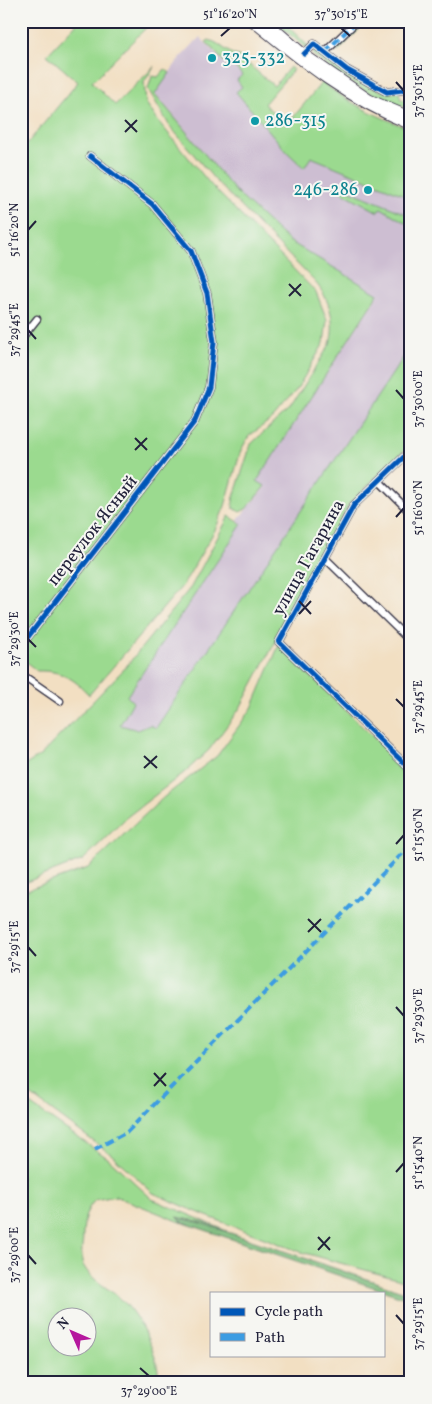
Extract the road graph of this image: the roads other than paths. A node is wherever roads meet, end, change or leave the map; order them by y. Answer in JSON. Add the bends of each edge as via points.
{"nodes":[{"id":1,"x":252,"y":21,"type":"edge"},
{"id":2,"x":266,"y":21,"type":"edge"},
{"id":3,"x":357,"y":21,"type":"edge"},
{"id":4,"x":325,"y":52,"type":"junction"},
{"id":5,"x":304,"y":54,"type":"junction"},
{"id":6,"x":411,"y":89,"type":"edge"},
{"id":7,"x":411,"y":117,"type":"edge"},
{"id":8,"x":411,"y":125,"type":"edge"},
{"id":9,"x":90,"y":156,"type":"dead end"},
{"id":10,"x":37,"y":318,"type":"dead end"},
{"id":11,"x":21,"y":339,"type":"edge"},
{"id":12,"x":411,"y":450,"type":"edge"},
{"id":13,"x":378,"y":481,"type":"junction"},
{"id":14,"x":411,"y":513,"type":"edge"},
{"id":15,"x":325,"y":558,"type":"junction"},
{"id":16,"x":411,"y":642,"type":"edge"},
{"id":17,"x":21,"y":646,"type":"edge"},
{"id":18,"x":21,"y":674,"type":"edge"},
{"id":19,"x":60,"y":701,"type":"dead end"},
{"id":20,"x":411,"y":770,"type":"edge"}],
"edges":[{"from":1,"to":8,"type":"main road","via":[[338,88],[367,106]]},
{"from":2,"to":5,"type":"main road"},
{"from":3,"to":4,"type":"street"},
{"from":4,"to":5,"type":"street","via":[[314,44]]},
{"from":4,"to":6,"type":"street","via":[[347,70],[387,92]]},
{"from":5,"to":7,"type":"main road","via":[[369,99]]},
{"from":9,"to":17,"type":"street","name":"переулок Ясный","via":[[152,204],[191,251],[207,293],[214,342],[210,387],[195,421]]},
{"from":10,"to":11,"type":"street"},
{"from":12,"to":13,"type":"street","name":"улица Гагарина"},
{"from":13,"to":14,"type":"street"},
{"from":13,"to":15,"type":"street","name":"улица Гагарина","via":[[354,505]]},
{"from":15,"to":16,"type":"street"},
{"from":15,"to":20,"type":"street","name":"улица Гагарина","via":[[280,642]]},
{"from":18,"to":19,"type":"street"}]}
